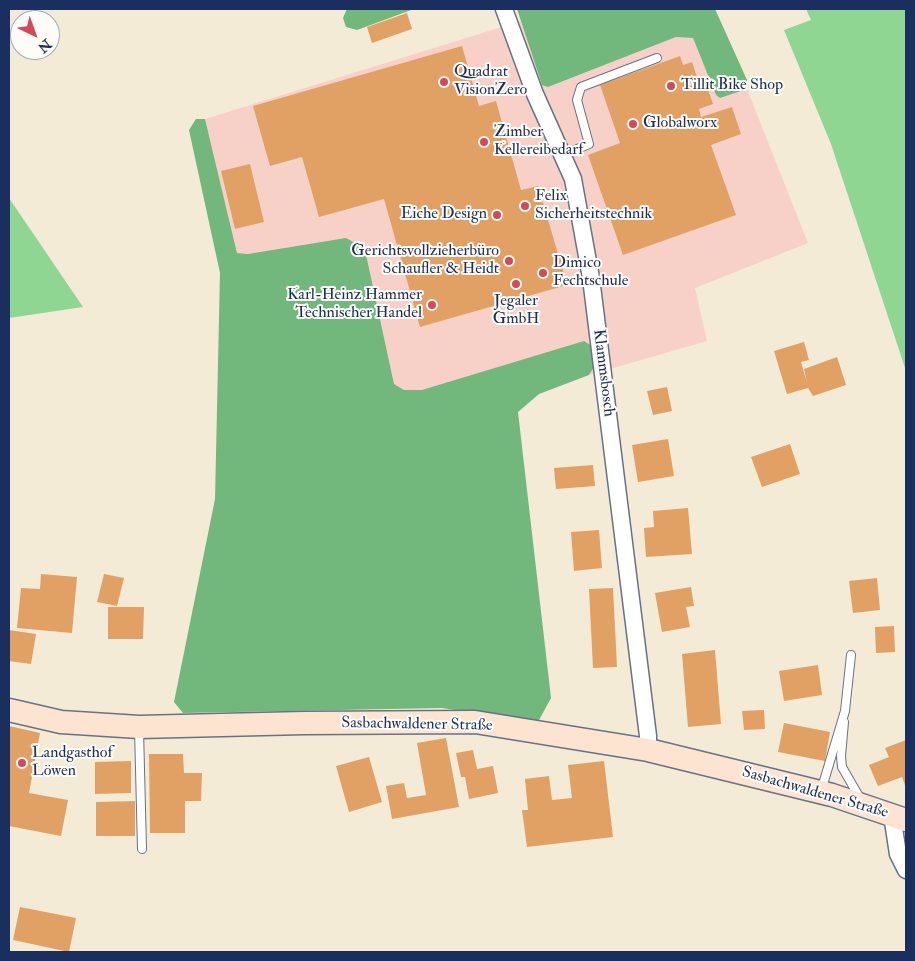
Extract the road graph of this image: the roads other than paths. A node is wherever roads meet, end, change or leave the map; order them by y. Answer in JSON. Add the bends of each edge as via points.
{"nodes":[{"id":1,"x":504,"y":9,"type":"edge"},
{"id":2,"x":657,"y":58,"type":"dead end"},
{"id":3,"x":562,"y":155,"type":"junction"},
{"id":4,"x":852,"y":655,"type":"dead end"},
{"id":5,"x":9,"y":710,"type":"edge"},
{"id":6,"x":845,"y":712,"type":"junction"},
{"id":7,"x":139,"y":727,"type":"junction"},
{"id":8,"x":648,"y":750,"type":"junction"},
{"id":9,"x":821,"y":792,"type":"junction"},
{"id":10,"x":863,"y":806,"type":"junction"},
{"id":11,"x":899,"y":817,"type":"edge"},
{"id":12,"x":142,"y":849,"type":"dead end"},
{"id":13,"x":906,"y":870,"type":"edge"}],
"edges":[{"from":1,"to":3,"type":"street","name":"Klammsbosch","via":[[535,94]]},
{"from":2,"to":3,"type":"lane","via":[[581,87],[577,100],[589,144]]},
{"from":3,"to":8,"type":"street","name":"Klammsbosch","via":[[573,179],[591,278]]},
{"from":4,"to":6,"type":"lane"},
{"from":5,"to":7,"type":"street","name":"Sasbachwaldener Straße","via":[[61,722]]},
{"from":6,"to":9,"type":"lane"},
{"from":6,"to":10,"type":"lane","via":[[842,767]]},
{"from":7,"to":8,"type":"street","name":"Sasbachwaldener Straße","via":[[475,722]]},
{"from":7,"to":12,"type":"lane"},
{"from":8,"to":9,"type":"street","name":"Sasbachwaldener Straße"},
{"from":9,"to":10,"type":"street","name":"Sasbachwaldener Straße"},
{"from":10,"to":11,"type":"street","name":"Sasbachwaldener Straße"},
{"from":11,"to":13,"type":"street","via":[[898,854]]}]}
